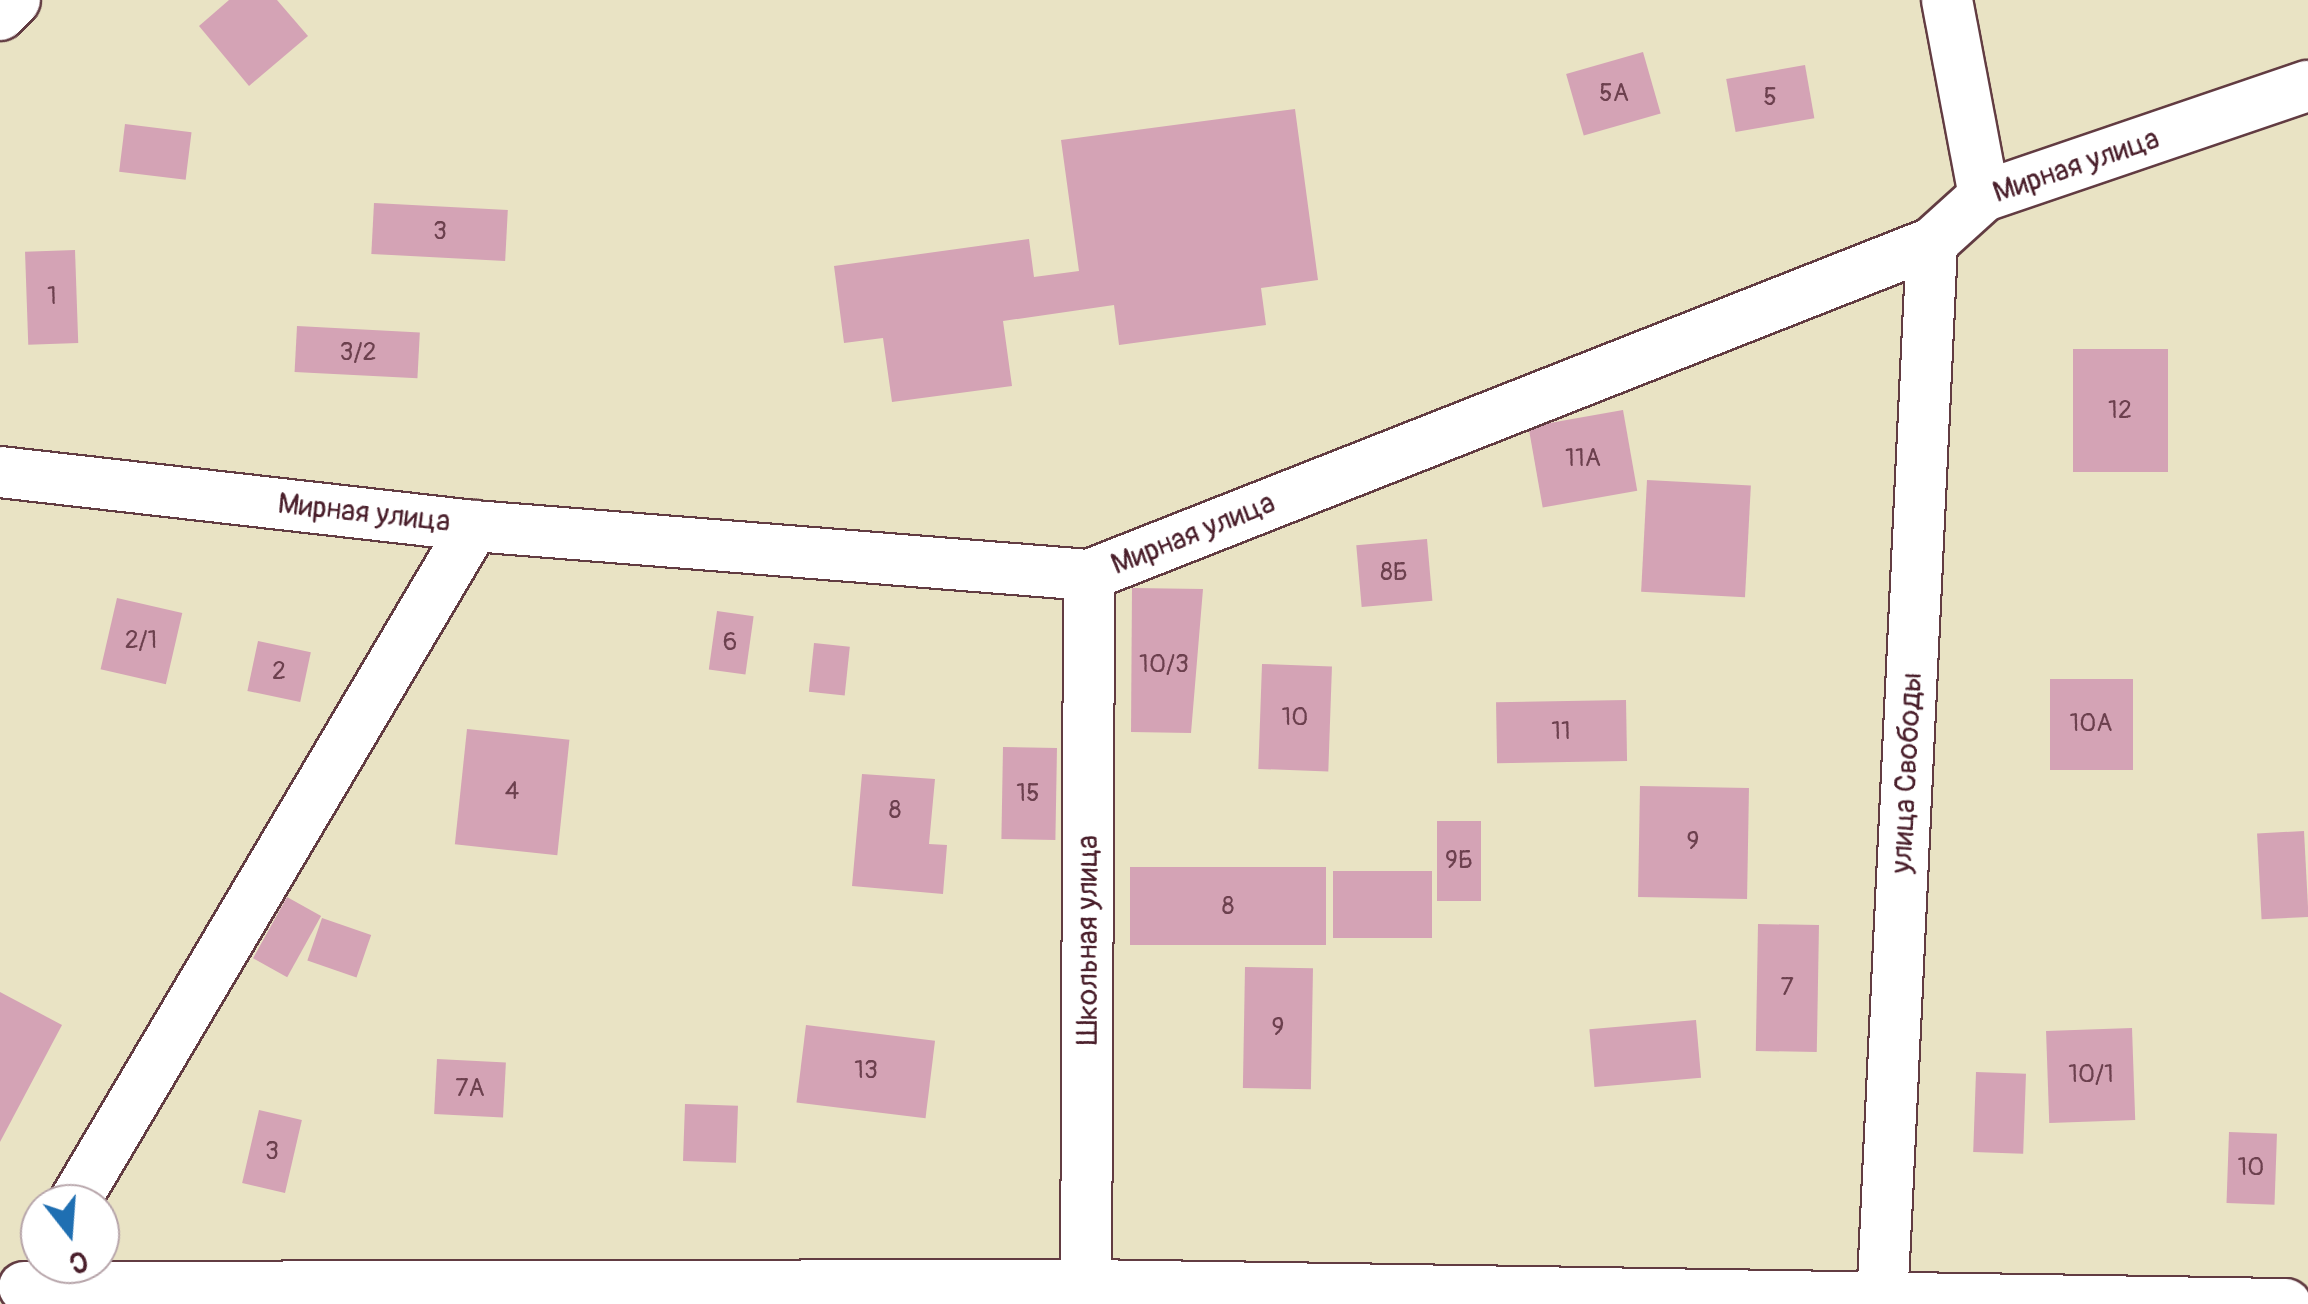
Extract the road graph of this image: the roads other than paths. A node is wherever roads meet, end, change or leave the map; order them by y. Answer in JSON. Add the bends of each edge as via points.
{"nodes":[{"id":1,"x":15,"y":0,"type":"edge"},
{"id":2,"x":1946,"y":0,"type":"edge"},
{"id":3,"x":0,"y":15,"type":"edge"},
{"id":4,"x":2308,"y":86,"type":"edge"},
{"id":5,"x":1984,"y":196,"type":"junction"},
{"id":6,"x":1932,"y":243,"type":"junction"},
{"id":7,"x":0,"y":472,"type":"edge"},
{"id":8,"x":474,"y":526,"type":"junction"},
{"id":9,"x":1090,"y":575,"type":"junction"},
{"id":10,"x":86,"y":1184,"type":"edge"},
{"id":11,"x":26,"y":1284,"type":"edge"},
{"id":12,"x":1086,"y":1295,"type":"edge"},
{"id":13,"x":1882,"y":1300,"type":"edge"},
{"id":14,"x":2286,"y":1304,"type":"edge"}],
"edges":[{"from":1,"to":3,"type":"street"},
{"from":2,"to":5,"type":"street"},
{"from":4,"to":5,"type":"street","name":"Мирная улица"},
{"from":5,"to":6,"type":"street","name":"Мирная улица"},
{"from":6,"to":9,"type":"street","name":"Мирная улица"},
{"from":6,"to":13,"type":"street","name":"улица Свободы"},
{"from":7,"to":8,"type":"street","name":"Мирная улица"},
{"from":8,"to":9,"type":"street","name":"Мирная улица"},
{"from":8,"to":10,"type":"street"},
{"from":9,"to":12,"type":"street","name":"Школьная улица"},
{"from":11,"to":12,"type":"street"},
{"from":12,"to":13,"type":"street"},
{"from":13,"to":14,"type":"street"}]}
